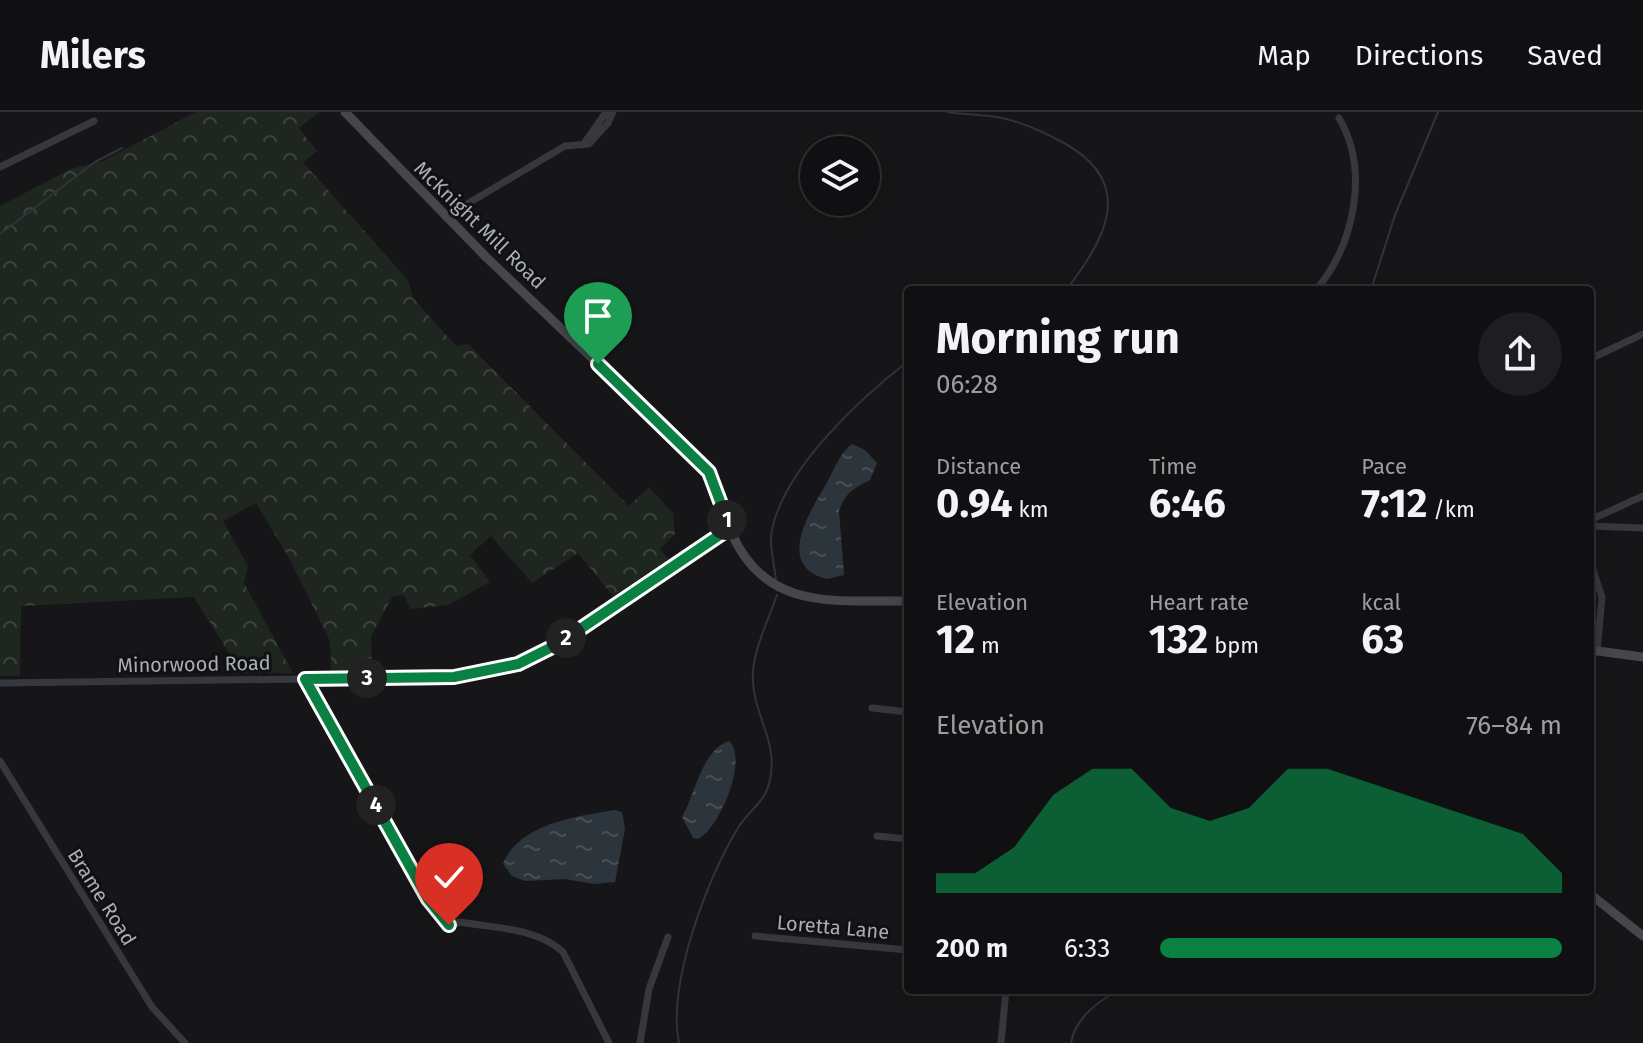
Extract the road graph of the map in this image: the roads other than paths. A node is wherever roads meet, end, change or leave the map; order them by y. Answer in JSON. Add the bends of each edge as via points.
{"nodes":[{"id":1,"x":345,"y":112,"type":"edge"},
{"id":2,"x":611,"y":112,"type":"edge"},
{"id":3,"x":1339,"y":118,"type":"dead end"},
{"id":4,"x":94,"y":121,"type":"dead end"},
{"id":5,"x":0,"y":167,"type":"edge"},
{"id":6,"x":445,"y":217,"type":"junction"},
{"id":7,"x":1319,"y":286,"type":"edge"},
{"id":8,"x":1643,"y":334,"type":"edge"},
{"id":9,"x":1594,"y":357,"type":"edge"},
{"id":10,"x":1643,"y":496,"type":"edge"},
{"id":11,"x":1594,"y":518,"type":"edge"},
{"id":12,"x":1594,"y":526,"type":"edge"},
{"id":13,"x":730,"y":528,"type":"junction"},
{"id":14,"x":1643,"y":528,"type":"edge"},
{"id":15,"x":1594,"y":573,"type":"edge"},
{"id":16,"x":904,"y":601,"type":"edge"},
{"id":17,"x":1594,"y":645,"type":"edge"},
{"id":18,"x":1594,"y":651,"type":"edge"},
{"id":19,"x":1643,"y":657,"type":"edge"},
{"id":20,"x":305,"y":679,"type":"junction"},
{"id":21,"x":0,"y":683,"type":"edge"},
{"id":22,"x":872,"y":708,"type":"dead end"},
{"id":23,"x":904,"y":712,"type":"edge"},
{"id":24,"x":0,"y":761,"type":"edge"},
{"id":25,"x":877,"y":836,"type":"dead end"},
{"id":26,"x":904,"y":839,"type":"edge"},
{"id":27,"x":1594,"y":897,"type":"edge"},
{"id":28,"x":755,"y":936,"type":"dead end"},
{"id":29,"x":1643,"y":936,"type":"edge"},
{"id":30,"x":668,"y":937,"type":"dead end"},
{"id":31,"x":904,"y":950,"type":"edge"},
{"id":32,"x":1006,"y":994,"type":"edge"},
{"id":33,"x":185,"y":1043,"type":"edge"},
{"id":34,"x":609,"y":1043,"type":"edge"},
{"id":35,"x":640,"y":1043,"type":"edge"},
{"id":36,"x":1001,"y":1043,"type":"edge"}],
"edges":[{"from":1,"to":6,"type":"street","name":"McKnight Mill Road"},
{"from":2,"to":6,"type":"street","via":[[586,144],[565,146]]},
{"from":3,"to":7,"type":"street","via":[[1355,163],[1351,216],[1331,270]]},
{"from":4,"to":5,"type":"street"},
{"from":6,"to":13,"type":"street","name":"McKnight Mill Road","via":[[695,456],[715,484]]},
{"from":8,"to":9,"type":"street"},
{"from":10,"to":11,"type":"street"},
{"from":12,"to":14,"type":"street"},
{"from":13,"to":16,"type":"street","name":"McKnight Mill Road","via":[[753,569],[791,593],[827,600]]},
{"from":13,"to":20,"type":"street","name":"Minorwood Road","via":[[567,638],[518,664],[454,677]]},
{"from":15,"to":17,"type":"street","via":[[1602,597]]},
{"from":18,"to":19,"type":"street"},
{"from":20,"to":21,"type":"street","name":"Minorwood Road"},
{"from":20,"to":34,"type":"street","via":[[428,899],[449,925],[460,922],[536,935],[555,944]]},
{"from":22,"to":23,"type":"street"},
{"from":24,"to":33,"type":"street","name":"Brame Road","via":[[152,1007]]},
{"from":25,"to":26,"type":"street"},
{"from":27,"to":29,"type":"street"},
{"from":28,"to":31,"type":"street","name":"Loretta Lane"},
{"from":30,"to":35,"type":"street","via":[[649,989]]},
{"from":32,"to":36,"type":"street"}]}
